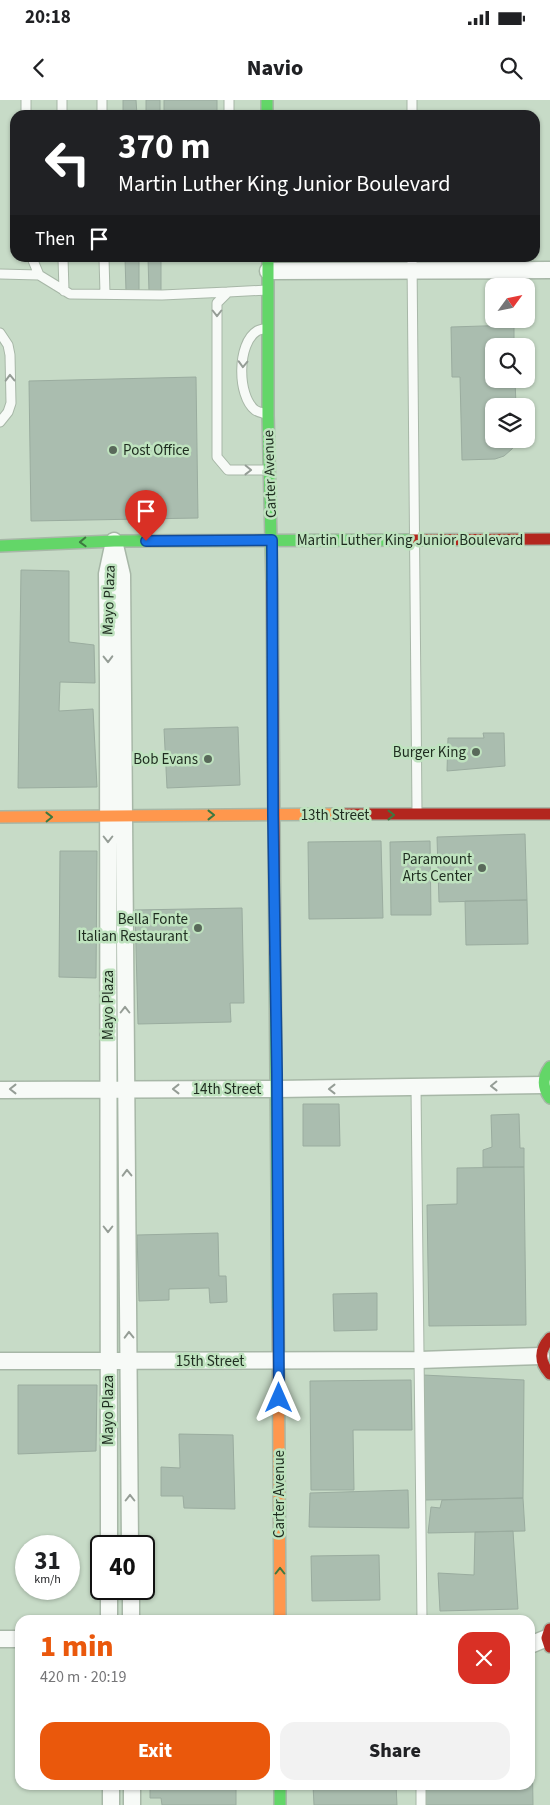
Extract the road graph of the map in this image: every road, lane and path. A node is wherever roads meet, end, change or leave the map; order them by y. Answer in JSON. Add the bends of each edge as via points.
{"nodes":[{"id":1,"x":33,"y":262,"type":"edge"},
{"id":2,"x":63,"y":262,"type":"edge"},
{"id":3,"x":104,"y":262,"type":"edge"},
{"id":4,"x":268,"y":264,"type":"edge"},
{"id":5,"x":412,"y":264,"type":"edge"},
{"id":6,"x":550,"y":270,"type":"edge"},
{"id":7,"x":0,"y":274,"type":"edge"},
{"id":8,"x":38,"y":275,"type":"junction"},
{"id":9,"x":268,"y":290,"type":"junction"},
{"id":10,"x":64,"y":291,"type":"junction"},
{"id":11,"x":228,"y":292,"type":"junction"},
{"id":12,"x":105,"y":294,"type":"junction"},
{"id":13,"x":268,"y":328,"type":"junction"},
{"id":14,"x":0,"y":333,"type":"edge"},
{"id":15,"x":268,"y":415,"type":"junction"},
{"id":16,"x":0,"y":422,"type":"edge"},
{"id":17,"x":270,"y":470,"type":"junction"},
{"id":18,"x":550,"y":539,"type":"edge"},
{"id":19,"x":272,"y":540,"type":"junction"},
{"id":20,"x":414,"y":540,"type":"junction"},
{"id":21,"x":114,"y":541,"type":"junction"},
{"id":22,"x":0,"y":546,"type":"edge"},
{"id":23,"x":550,"y":814,"type":"edge"},
{"id":24,"x":116,"y":815,"type":"junction"},
{"id":25,"x":417,"y":815,"type":"junction"},
{"id":26,"x":273,"y":816,"type":"junction"},
{"id":27,"x":0,"y":817,"type":"edge"},
{"id":28,"x":550,"y":1067,"type":"edge"},
{"id":29,"x":416,"y":1088,"type":"junction"},
{"id":30,"x":108,"y":1089,"type":"junction"},
{"id":31,"x":126,"y":1089,"type":"junction"},
{"id":32,"x":0,"y":1090,"type":"edge"},
{"id":33,"x":277,"y":1090,"type":"junction"},
{"id":34,"x":548,"y":1095,"type":"edge"},
{"id":35,"x":550,"y":1337,"type":"edge"},
{"id":36,"x":541,"y":1356,"type":"junction"},
{"id":37,"x":419,"y":1360,"type":"junction"},
{"id":38,"x":0,"y":1361,"type":"edge"},
{"id":39,"x":129,"y":1361,"type":"junction"},
{"id":40,"x":278,"y":1361,"type":"junction"},
{"id":41,"x":108,"y":1362,"type":"junction"},
{"id":42,"x":550,"y":1375,"type":"edge"},
{"id":43,"x":109,"y":1535,"type":"edge"},
{"id":44,"x":130,"y":1535,"type":"edge"},
{"id":45,"x":109,"y":1600,"type":"edge"},
{"id":46,"x":130,"y":1600,"type":"edge"},
{"id":47,"x":109,"y":1615,"type":"edge"},
{"id":48,"x":131,"y":1615,"type":"edge"},
{"id":49,"x":280,"y":1615,"type":"edge"},
{"id":50,"x":422,"y":1615,"type":"edge"},
{"id":51,"x":549,"y":1638,"type":"edge"},
{"id":52,"x":0,"y":1639,"type":"edge"},
{"id":53,"x":15,"y":1639,"type":"edge"},
{"id":54,"x":535,"y":1643,"type":"edge"},
{"id":55,"x":111,"y":1790,"type":"edge"},
{"id":56,"x":132,"y":1790,"type":"edge"},
{"id":57,"x":280,"y":1790,"type":"edge"},
{"id":58,"x":421,"y":1790,"type":"edge"},
{"id":59,"x":111,"y":1805,"type":"edge"},
{"id":60,"x":132,"y":1805,"type":"edge"},
{"id":61,"x":280,"y":1805,"type":"edge"},
{"id":62,"x":421,"y":1805,"type":"edge"}],
"edges":[{"from":1,"to":8,"type":"lane"},
{"from":2,"to":10,"type":"lane"},
{"from":3,"to":12,"type":"lane"},
{"from":4,"to":5,"type":"street"},
{"from":4,"to":9,"type":"street","name":"Carter Avenue"},
{"from":5,"to":6,"type":"street"},
{"from":5,"to":20,"type":"lane"},
{"from":7,"to":8,"type":"lane"},
{"from":8,"to":10,"type":"lane"},
{"from":9,"to":11,"type":"lane"},
{"from":9,"to":13,"type":"street","name":"Carter Avenue"},
{"from":10,"to":12,"type":"lane","via":[[70,294]]},
{"from":11,"to":12,"type":"lane"},
{"from":11,"to":17,"type":"lane","one_way":true,"via":[[217,303],[217,457],[228,470]]},
{"from":13,"to":15,"type":"street","name":"Carter Avenue"},
{"from":13,"to":15,"type":"lane","one_way":true,"via":[[257,331],[251,338],[243,354],[242,365],[246,395],[256,410]]},
{"from":16,"to":14,"type":"lane","one_way":true,"via":[[11,403],[10,355]]},
{"from":15,"to":17,"type":"street","name":"Carter Avenue"},
{"from":17,"to":19,"type":"street","name":"Carter Avenue"},
{"from":18,"to":20,"type":"street","name":"Martin Luther King Junior Boulevard"},
{"from":19,"to":20,"type":"street","name":"Martin Luther King Junior Boulevard"},
{"from":19,"to":21,"type":"street","name":"Martin Luther King Junior Boulevard"},
{"from":19,"to":26,"type":"street","name":"Carter Avenue"},
{"from":20,"to":25,"type":"lane"},
{"from":21,"to":22,"type":"street","name":"Martin Luther King Junior Boulevard","one_way":true},
{"from":21,"to":24,"type":"street","name":"Mayo Plaza","via":[[122,575]]},
{"from":23,"to":25,"type":"street","name":"13th Street"},
{"from":24,"to":26,"type":"street","name":"13th Street","one_way":true},
{"from":27,"to":24,"type":"street","name":"13th Street","one_way":true},
{"from":24,"to":30,"type":"street","name":"Mayo Plaza","one_way":true},
{"from":31,"to":24,"type":"street","name":"Mayo Plaza","one_way":true},
{"from":26,"to":25,"type":"street","name":"13th Street","one_way":true},
{"from":26,"to":33,"type":"street","name":"Carter Avenue"},
{"from":28,"to":34,"type":"street","via":[[543,1078]]},
{"from":29,"to":33,"type":"street","name":"14th Street","one_way":true},
{"from":34,"to":29,"type":"street","name":"14th Street","one_way":true},
{"from":29,"to":37,"type":"lane"},
{"from":30,"to":31,"type":"street","name":"14th Street"},
{"from":30,"to":32,"type":"street","name":"14th Street","one_way":true},
{"from":30,"to":41,"type":"street","name":"Mayo Plaza","one_way":true},
{"from":33,"to":31,"type":"street","name":"14th Street","one_way":true},
{"from":39,"to":31,"type":"street","name":"Mayo Plaza","one_way":true},
{"from":33,"to":40,"type":"street","name":"Carter Avenue"},
{"from":35,"to":36,"type":"street"},
{"from":36,"to":37,"type":"street","name":"15th Street"},
{"from":36,"to":42,"type":"street"},
{"from":37,"to":40,"type":"street","name":"15th Street"},
{"from":37,"to":50,"type":"lane"},
{"from":38,"to":41,"type":"street","name":"15th Street"},
{"from":39,"to":40,"type":"street","name":"15th Street"},
{"from":39,"to":41,"type":"street","name":"15th Street"},
{"from":44,"to":39,"type":"street","name":"Mayo Plaza","one_way":true},
{"from":49,"to":40,"type":"street","name":"Carter Avenue","one_way":true},
{"from":41,"to":43,"type":"street","name":"Mayo Plaza"},
{"from":45,"to":47,"type":"street"},
{"from":46,"to":48,"type":"street"},
{"from":51,"to":54,"type":"street"},
{"from":52,"to":53,"type":"street"},
{"from":55,"to":59,"type":"street"},
{"from":56,"to":60,"type":"street"},
{"from":57,"to":61,"type":"street"},
{"from":58,"to":62,"type":"lane"}]}
